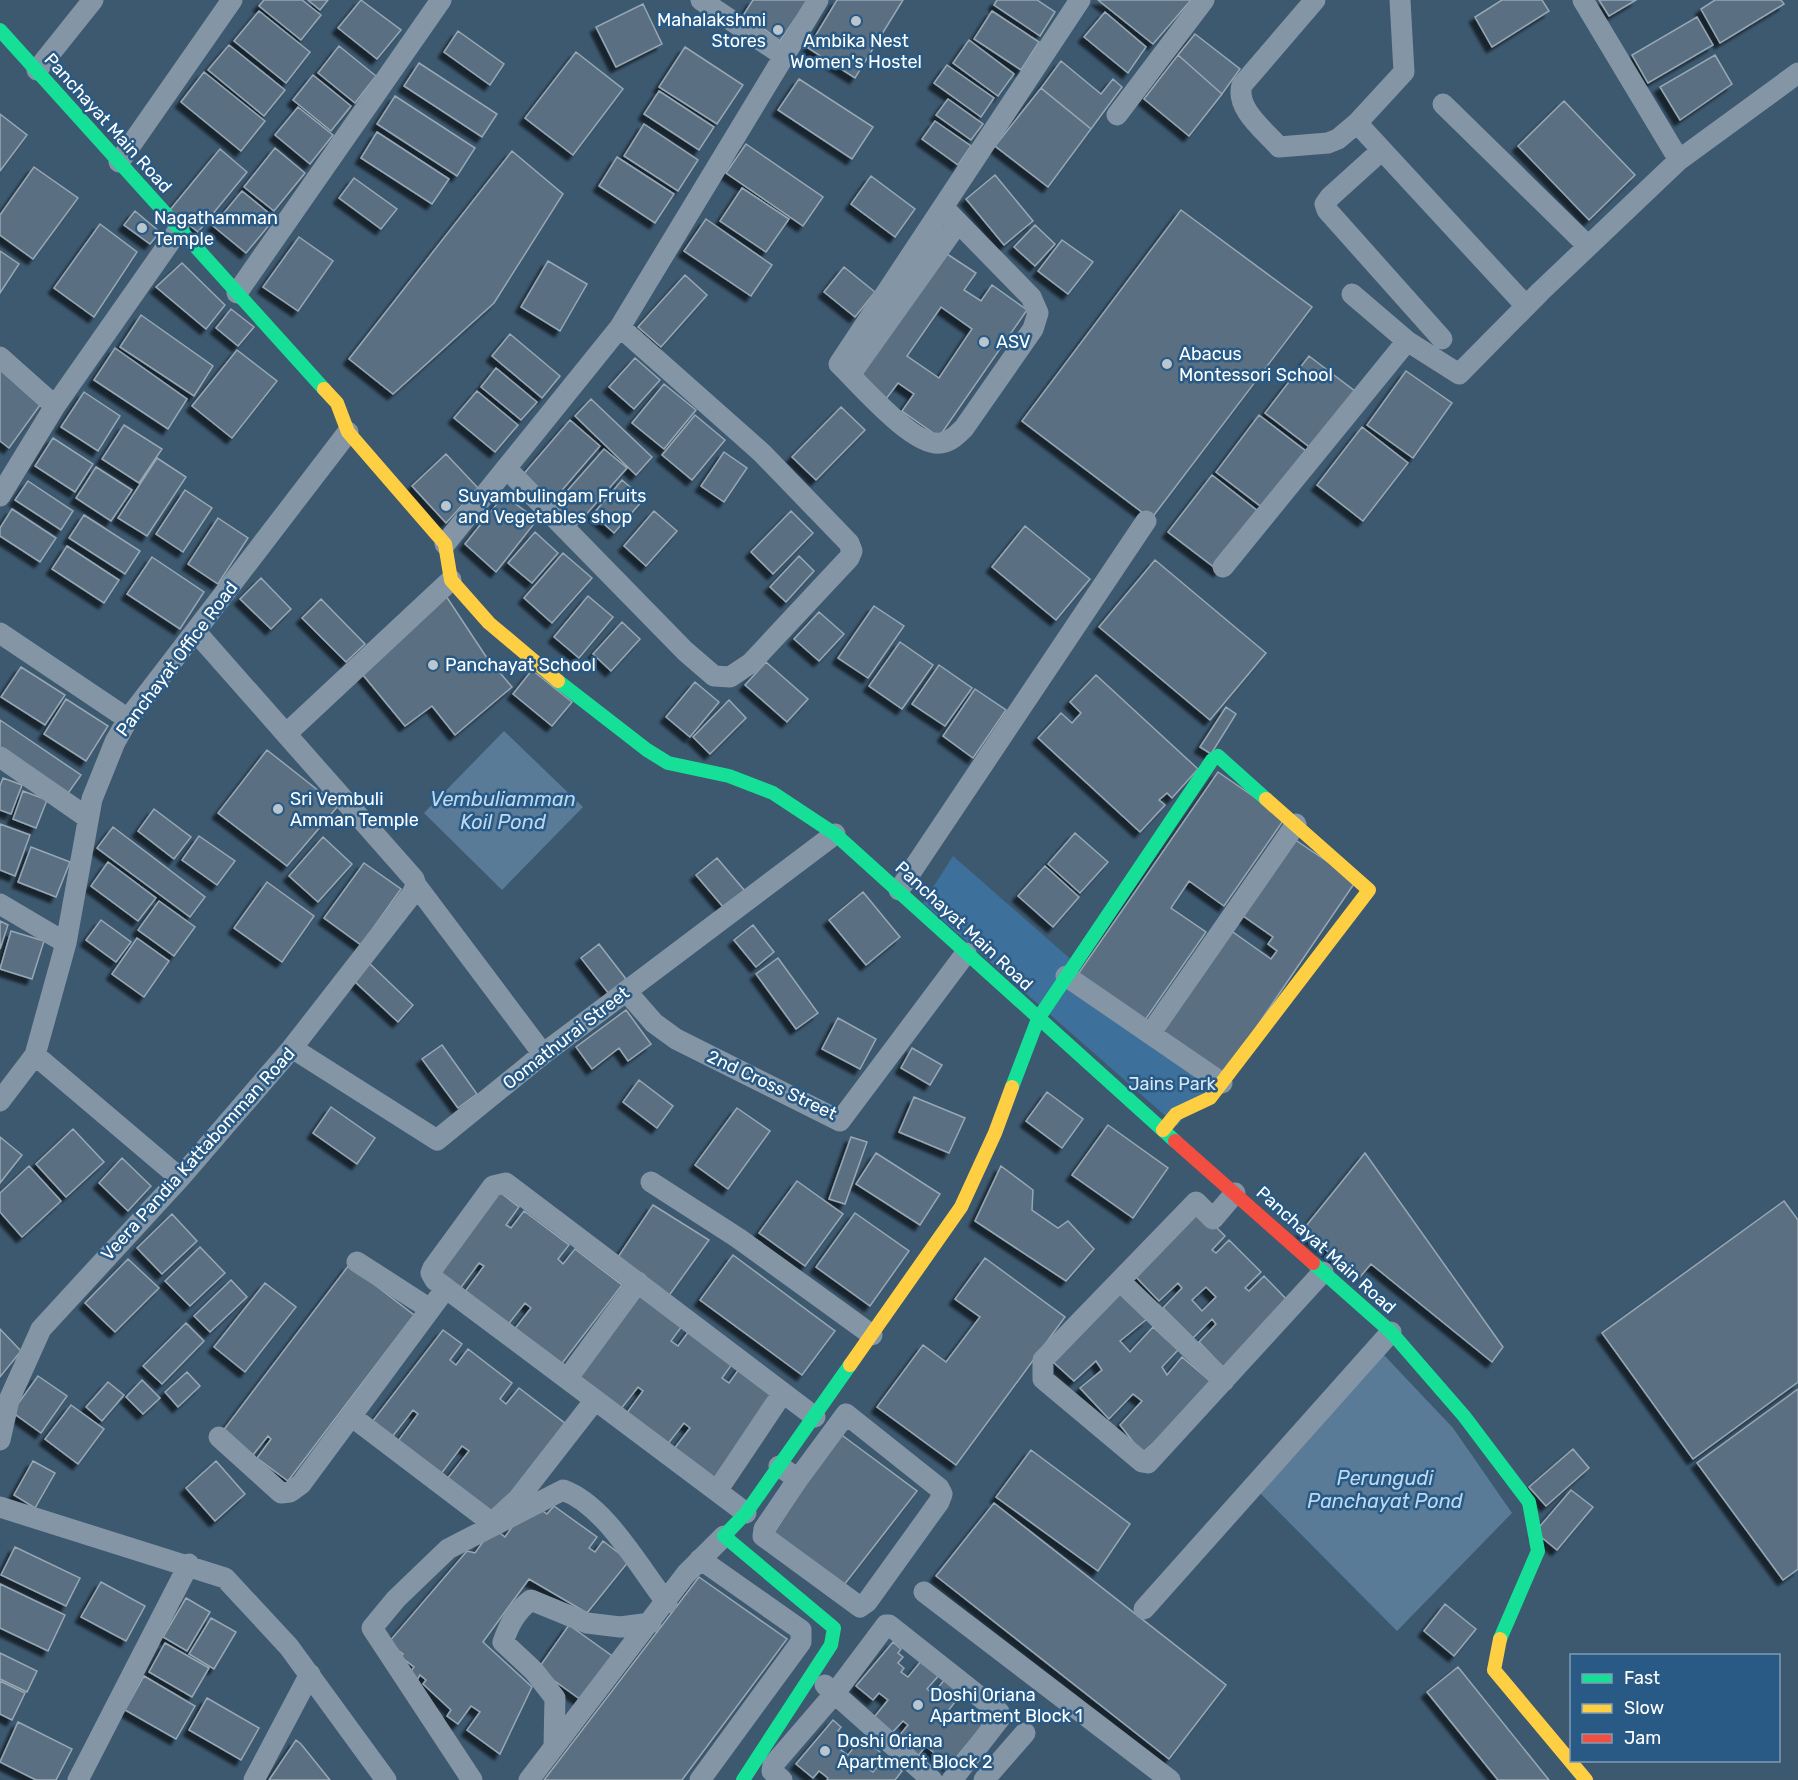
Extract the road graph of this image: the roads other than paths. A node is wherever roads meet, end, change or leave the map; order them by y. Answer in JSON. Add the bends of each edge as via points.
{"nodes":[{"id":1,"x":93,"y":0,"type":"edge"},
{"id":2,"x":231,"y":0,"type":"edge"},
{"id":3,"x":441,"y":0,"type":"edge"},
{"id":4,"x":701,"y":0,"type":"edge"},
{"id":5,"x":818,"y":0,"type":"edge"},
{"id":6,"x":1080,"y":0,"type":"edge"},
{"id":7,"x":1204,"y":0,"type":"edge"},
{"id":8,"x":1315,"y":0,"type":"edge"},
{"id":9,"x":1400,"y":0,"type":"edge"},
{"id":10,"x":1583,"y":0,"type":"edge"},
{"id":11,"x":0,"y":30,"type":"edge"},
{"id":12,"x":784,"y":56,"type":"junction"},
{"id":13,"x":37,"y":70,"type":"junction"},
{"id":14,"x":1798,"y":73,"type":"edge"},
{"id":15,"x":1443,"y":104,"type":"dead end"},
{"id":16,"x":1117,"y":115,"type":"dead end"},
{"id":17,"x":1357,"y":123,"type":"junction"},
{"id":18,"x":1382,"y":150,"type":"junction"},
{"id":19,"x":1679,"y":160,"type":"junction"},
{"id":20,"x":119,"y":162,"type":"junction"},
{"id":21,"x":943,"y":207,"type":"junction"},
{"id":22,"x":958,"y":223,"type":"junction"},
{"id":23,"x":180,"y":229,"type":"junction"},
{"id":24,"x":1588,"y":246,"type":"junction"},
{"id":25,"x":237,"y":293,"type":"junction"},
{"id":26,"x":1352,"y":294,"type":"dead end"},
{"id":27,"x":1526,"y":306,"type":"junction"},
{"id":28,"x":620,"y":327,"type":"junction"},
{"id":29,"x":1442,"y":339,"type":"dead end"},
{"id":30,"x":1407,"y":340,"type":"junction"},
{"id":31,"x":0,"y":357,"type":"edge"},
{"id":32,"x":845,"y":370,"type":"junction"},
{"id":33,"x":55,"y":406,"type":"junction"},
{"id":34,"x":348,"y":432,"type":"junction"},
{"id":35,"x":506,"y":468,"type":"junction"},
{"id":36,"x":0,"y":496,"type":"edge"},
{"id":37,"x":1146,"y":521,"type":"dead end"},
{"id":38,"x":445,"y":544,"type":"junction"},
{"id":39,"x":1223,"y":567,"type":"dead end"},
{"id":40,"x":451,"y":580,"type":"junction"},
{"id":41,"x":196,"y":632,"type":"junction"},
{"id":42,"x":0,"y":633,"type":"edge"},
{"id":43,"x":128,"y":719,"type":"junction"},
{"id":44,"x":286,"y":734,"type":"junction"},
{"id":45,"x":0,"y":757,"type":"edge"},
{"id":46,"x":88,"y":818,"type":"junction"},
{"id":47,"x":1296,"y":824,"type":"junction"},
{"id":48,"x":835,"y":834,"type":"junction"},
{"id":49,"x":415,"y":882,"type":"junction"},
{"id":50,"x":899,"y":890,"type":"junction"},
{"id":51,"x":0,"y":904,"type":"edge"},
{"id":52,"x":66,"y":943,"type":"junction"},
{"id":53,"x":966,"y":953,"type":"junction"},
{"id":54,"x":1066,"y":976,"type":"junction"},
{"id":55,"x":626,"y":991,"type":"junction"},
{"id":56,"x":1038,"y":1019,"type":"junction"},
{"id":57,"x":1150,"y":1034,"type":"junction"},
{"id":58,"x":292,"y":1048,"type":"junction"},
{"id":59,"x":543,"y":1054,"type":"junction"},
{"id":60,"x":35,"y":1055,"type":"junction"},
{"id":61,"x":1221,"y":1083,"type":"junction"},
{"id":62,"x":0,"y":1101,"type":"edge"},
{"id":63,"x":1163,"y":1130,"type":"junction"},
{"id":64,"x":180,"y":1178,"type":"junction"},
{"id":65,"x":651,"y":1182,"type":"dead end"},
{"id":66,"x":1235,"y":1193,"type":"junction"},
{"id":67,"x":357,"y":1262,"type":"dead end"},
{"id":68,"x":1323,"y":1272,"type":"junction"},
{"id":69,"x":1120,"y":1281,"type":"junction"},
{"id":70,"x":638,"y":1282,"type":"junction"},
{"id":71,"x":446,"y":1288,"type":"junction"},
{"id":72,"x":430,"y":1309,"type":"junction"},
{"id":73,"x":1391,"y":1332,"type":"junction"},
{"id":74,"x":872,"y":1335,"type":"junction"},
{"id":75,"x":567,"y":1379,"type":"junction"},
{"id":76,"x":1224,"y":1381,"type":"junction"},
{"id":77,"x":782,"y":1394,"type":"junction"},
{"id":78,"x":5,"y":1396,"type":"edge"},
{"id":79,"x":595,"y":1400,"type":"junction"},
{"id":80,"x":351,"y":1416,"type":"junction"},
{"id":81,"x":814,"y":1417,"type":"junction"},
{"id":82,"x":219,"y":1437,"type":"dead end"},
{"id":83,"x":0,"y":1440,"type":"edge"},
{"id":84,"x":779,"y":1466,"type":"junction"},
{"id":85,"x":798,"y":1479,"type":"junction"},
{"id":86,"x":717,"y":1491,"type":"junction"},
{"id":87,"x":0,"y":1507,"type":"edge"},
{"id":88,"x":747,"y":1511,"type":"junction"},
{"id":89,"x":724,"y":1536,"type":"junction"},
{"id":90,"x":700,"y":1559,"type":"junction"},
{"id":91,"x":189,"y":1564,"type":"junction"},
{"id":92,"x":924,"y":1593,"type":"dead end"},
{"id":93,"x":667,"y":1603,"type":"junction"},
{"id":94,"x":1144,"y":1609,"type":"dead end"},
{"id":95,"x":651,"y":1623,"type":"junction"},
{"id":96,"x":310,"y":1674,"type":"junction"},
{"id":97,"x":813,"y":1674,"type":"junction"},
{"id":98,"x":836,"y":1693,"type":"junction"},
{"id":99,"x":1025,"y":1733,"type":"dead end"},
{"id":100,"x":554,"y":1746,"type":"junction"},
{"id":101,"x":1570,"y":1761,"type":"edge"},
{"id":102,"x":1571,"y":1762,"type":"edge"},
{"id":103,"x":78,"y":1780,"type":"edge"},
{"id":104,"x":254,"y":1780,"type":"edge"},
{"id":105,"x":386,"y":1780,"type":"edge"},
{"id":106,"x":472,"y":1780,"type":"edge"},
{"id":107,"x":529,"y":1780,"type":"edge"},
{"id":108,"x":700,"y":1780,"type":"edge"},
{"id":109,"x":743,"y":1780,"type":"edge"},
{"id":110,"x":782,"y":1780,"type":"edge"},
{"id":111,"x":932,"y":1780,"type":"edge"},
{"id":112,"x":952,"y":1780,"type":"edge"},
{"id":113,"x":984,"y":1780,"type":"edge"},
{"id":114,"x":1170,"y":1780,"type":"edge"},
{"id":115,"x":1586,"y":1780,"type":"edge"}],
"edges":[{"from":1,"to":13,"type":"street"},
{"from":2,"to":20,"type":"street"},
{"from":3,"to":25,"type":"street"},
{"from":4,"to":12,"type":"street"},
{"from":5,"to":12,"type":"street"},
{"from":6,"to":21,"type":"street"},
{"from":7,"to":16,"type":"street"},
{"from":8,"to":17,"type":"street","via":[[1242,85],[1240,102],[1279,147],[1328,143]]},
{"from":9,"to":17,"type":"street","via":[[1404,72]]},
{"from":10,"to":19,"type":"street"},
{"from":11,"to":13,"type":"street","name":"Panchayat Main Road"},
{"from":12,"to":28,"type":"street"},
{"from":13,"to":20,"type":"street","name":"Panchayat Main Road"},
{"from":14,"to":19,"type":"street"},
{"from":15,"to":24,"type":"street"},
{"from":17,"to":18,"type":"street"},
{"from":18,"to":27,"type":"street"},
{"from":18,"to":29,"type":"street","via":[[1325,204]]},
{"from":19,"to":24,"type":"street"},
{"from":20,"to":23,"type":"street","name":"Panchayat Main Road"},
{"from":21,"to":22,"type":"street"},
{"from":21,"to":32,"type":"street"},
{"from":22,"to":32,"type":"street"},
{"from":22,"to":32,"type":"street","via":[[1031,297],[1038,313],[1033,329],[964,428],[951,440],[938,444],[908,432]]},
{"from":23,"to":25,"type":"street","name":"Panchayat Main Road"},
{"from":23,"to":33,"type":"street"},
{"from":24,"to":27,"type":"street"},
{"from":25,"to":34,"type":"street","name":"Panchayat Main Road","via":[[337,403]]},
{"from":26,"to":30,"type":"street"},
{"from":27,"to":30,"type":"street","via":[[1459,374]]},
{"from":28,"to":35,"type":"street"},
{"from":28,"to":35,"type":"street","via":[[762,453],[849,543],[849,558],[751,663],[730,677],[714,676]]},
{"from":30,"to":39,"type":"street"},
{"from":31,"to":33,"type":"street"},
{"from":33,"to":36,"type":"street"},
{"from":34,"to":38,"type":"street"},
{"from":34,"to":41,"type":"street","name":"Panchayat Office Road"},
{"from":35,"to":38,"type":"street"},
{"from":37,"to":50,"type":"street"},
{"from":38,"to":40,"type":"street"},
{"from":40,"to":44,"type":"street"},
{"from":40,"to":48,"type":"street","name":"Panchayat Main Road","via":[[489,622],[647,750],[668,763],[729,776],[773,793]]},
{"from":41,"to":43,"type":"street","name":"Panchayat Office Road"},
{"from":41,"to":44,"type":"street"},
{"from":42,"to":43,"type":"street"},
{"from":43,"to":46,"type":"street","name":"Panchayat Office Road","via":[[115,742]]},
{"from":44,"to":49,"type":"street"},
{"from":45,"to":46,"type":"street"},
{"from":46,"to":52,"type":"street","name":"Panchayat Office Road"},
{"from":47,"to":54,"type":"street","via":[[1218,756]]},
{"from":47,"to":57,"type":"street"},
{"from":47,"to":61,"type":"street","via":[[1369,890]]},
{"from":48,"to":50,"type":"street","name":"Panchayat Main Road"},
{"from":48,"to":55,"type":"street","name":"Oomathurai Street"},
{"from":49,"to":58,"type":"street","name":"Veera Pandia Kattabomman Road","via":[[404,904]]},
{"from":49,"to":59,"type":"street"},
{"from":50,"to":53,"type":"street","name":"Panchayat Main Road"},
{"from":51,"to":52,"type":"street"},
{"from":52,"to":60,"type":"street","name":"Panchayat Office Road"},
{"from":53,"to":55,"type":"street","name":"2nd Cross Street","via":[[840,1120],[676,1039],[654,1023]]},
{"from":53,"to":56,"type":"street","name":"Panchayat Main Road"},
{"from":54,"to":56,"type":"street"},
{"from":54,"to":57,"type":"street"},
{"from":55,"to":59,"type":"street","name":"Oomathurai Street"},
{"from":56,"to":63,"type":"street","name":"Panchayat Main Road"},
{"from":56,"to":74,"type":"street","via":[[995,1133],[961,1208]]},
{"from":57,"to":61,"type":"street"},
{"from":58,"to":59,"type":"street","name":"Oomathurai Street","via":[[437,1140]]},
{"from":58,"to":64,"type":"street","name":"Veera Pandia Kattabomman Road"},
{"from":60,"to":62,"type":"street","name":"Panchayat Office Road"},
{"from":60,"to":64,"type":"street"},
{"from":61,"to":63,"type":"street","via":[[1210,1098],[1176,1114]]},
{"from":63,"to":66,"type":"street","name":"Panchayat Main Road"},
{"from":64,"to":78,"type":"street","name":"Veera Pandia Kattabomman Road","via":[[41,1329]]},
{"from":65,"to":74,"type":"street","via":[[738,1238]]},
{"from":66,"to":68,"type":"street","name":"Panchayat Main Road"},
{"from":66,"to":69,"type":"street","via":[[1213,1219],[1196,1202]]},
{"from":67,"to":72,"type":"street"},
{"from":68,"to":73,"type":"street","name":"Panchayat Main Road"},
{"from":68,"to":76,"type":"street"},
{"from":69,"to":76,"type":"street"},
{"from":69,"to":76,"type":"street","via":[[1043,1360],[1043,1379],[1148,1463]]},
{"from":70,"to":71,"type":"street","via":[[506,1183],[498,1183],[433,1268],[431,1274]]},
{"from":70,"to":75,"type":"street"},
{"from":70,"to":77,"type":"street"},
{"from":71,"to":72,"type":"street"},
{"from":71,"to":75,"type":"street"},
{"from":72,"to":80,"type":"street"},
{"from":73,"to":94,"type":"street"},
{"from":73,"to":101,"type":"street","name":"Panchayat Main Road","via":[[1464,1416],[1529,1502],[1538,1551],[1500,1639],[1494,1671]]},
{"from":74,"to":81,"type":"street"},
{"from":75,"to":79,"type":"street"},
{"from":77,"to":81,"type":"street"},
{"from":77,"to":86,"type":"street"},
{"from":78,"to":83,"type":"street","name":"Veera Pandia Kattabomman Road"},
{"from":79,"to":80,"type":"street","via":[[518,1499],[492,1523]]},
{"from":79,"to":86,"type":"street"},
{"from":80,"to":82,"type":"street","via":[[291,1492],[281,1493]]},
{"from":81,"to":84,"type":"street"},
{"from":84,"to":85,"type":"street"},
{"from":84,"to":88,"type":"street"},
{"from":85,"to":85,"type":"street","via":[[846,1414],[942,1494],[860,1607],[763,1536]]},
{"from":86,"to":88,"type":"street"},
{"from":87,"to":91,"type":"street"},
{"from":88,"to":89,"type":"street"},
{"from":89,"to":90,"type":"street"},
{"from":89,"to":97,"type":"street","via":[[834,1628],[831,1645]]},
{"from":90,"to":93,"type":"street"},
{"from":90,"to":108,"type":"street","via":[[801,1630],[801,1642]]},
{"from":91,"to":96,"type":"street","via":[[225,1578]]},
{"from":91,"to":103,"type":"street"},
{"from":92,"to":114,"type":"street"},
{"from":93,"to":95,"type":"street"},
{"from":93,"to":106,"type":"street","via":[[598,1510],[563,1490],[448,1549],[372,1628]]},
{"from":95,"to":100,"type":"street"},
{"from":95,"to":100,"type":"street","via":[[620,1627],[587,1623],[531,1600],[520,1608],[503,1642],[555,1698]]},
{"from":96,"to":104,"type":"street"},
{"from":96,"to":105,"type":"street"},
{"from":97,"to":98,"type":"street"},
{"from":97,"to":109,"type":"street"},
{"from":98,"to":110,"type":"street","via":[[773,1765],[772,1771]]},
{"from":98,"to":111,"type":"street"},
{"from":98,"to":112,"type":"street","via":[[886,1625],[893,1627],[999,1712],[1000,1718]]},
{"from":99,"to":113,"type":"street"},
{"from":100,"to":107,"type":"street"},
{"from":102,"to":115,"type":"street","name":"Panchayat Main Road"}]}
